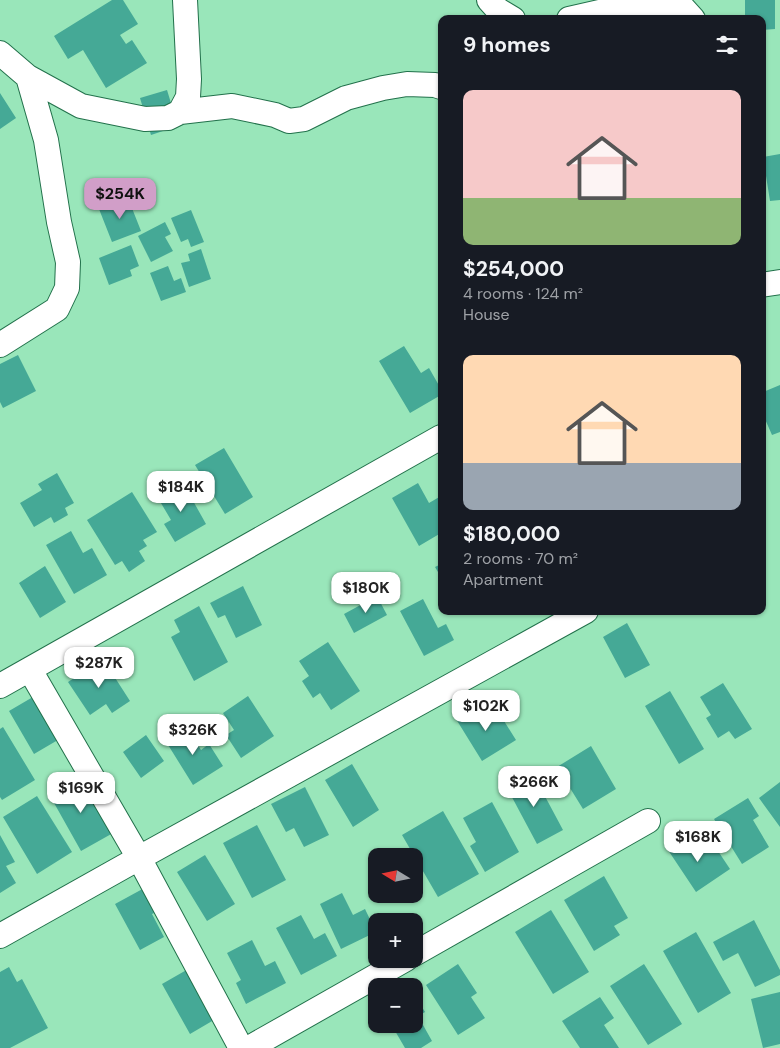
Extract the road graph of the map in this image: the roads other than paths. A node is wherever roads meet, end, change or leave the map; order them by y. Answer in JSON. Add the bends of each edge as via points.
{"nodes":[{"id":1,"x":184,"y":0,"type":"edge"},
{"id":2,"x":489,"y":0,"type":"edge"},
{"id":3,"x":506,"y":15,"type":"edge"},
{"id":4,"x":586,"y":15,"type":"edge"},
{"id":5,"x":689,"y":15,"type":"edge"},
{"id":6,"x":0,"y":53,"type":"edge"},
{"id":7,"x":28,"y":77,"type":"junction"},
{"id":8,"x":438,"y":86,"type":"edge"},
{"id":9,"x":180,"y":112,"type":"junction"},
{"id":10,"x":0,"y":345,"type":"edge"},
{"id":11,"x":438,"y":439,"type":"edge"},
{"id":12,"x":579,"y":615,"type":"edge"},
{"id":13,"x":30,"y":670,"type":"junction"},
{"id":14,"x":0,"y":686,"type":"edge"},
{"id":15,"x":648,"y":821,"type":"dead end"},
{"id":16,"x":139,"y":858,"type":"junction"},
{"id":17,"x":0,"y":936,"type":"edge"},
{"id":18,"x":423,"y":949,"type":"edge"},
{"id":19,"x":390,"y":968,"type":"edge"},
{"id":20,"x":241,"y":1048,"type":"edge"},
{"id":21,"x":249,"y":1048,"type":"edge"}],
"edges":[{"from":1,"to":9,"type":"street","via":[[189,79],[188,97]]},
{"from":2,"to":3,"type":"street"},
{"from":4,"to":5,"type":"street","via":[[630,5],[664,4],[683,8]]},
{"from":6,"to":7,"type":"street"},
{"from":7,"to":9,"type":"street","via":[[80,106],[145,119],[168,118]]},
{"from":7,"to":10,"type":"street","via":[[46,140],[68,262],[68,288],[57,309]]},
{"from":8,"to":9,"type":"street","via":[[407,84],[383,88],[346,98],[304,119],[289,121],[232,106]]},
{"from":11,"to":13,"type":"street"},
{"from":12,"to":16,"type":"street"},
{"from":13,"to":14,"type":"street"},
{"from":13,"to":16,"type":"street"},
{"from":15,"to":18,"type":"street"},
{"from":16,"to":17,"type":"street"},
{"from":16,"to":20,"type":"street"},
{"from":19,"to":21,"type":"street"}]}
